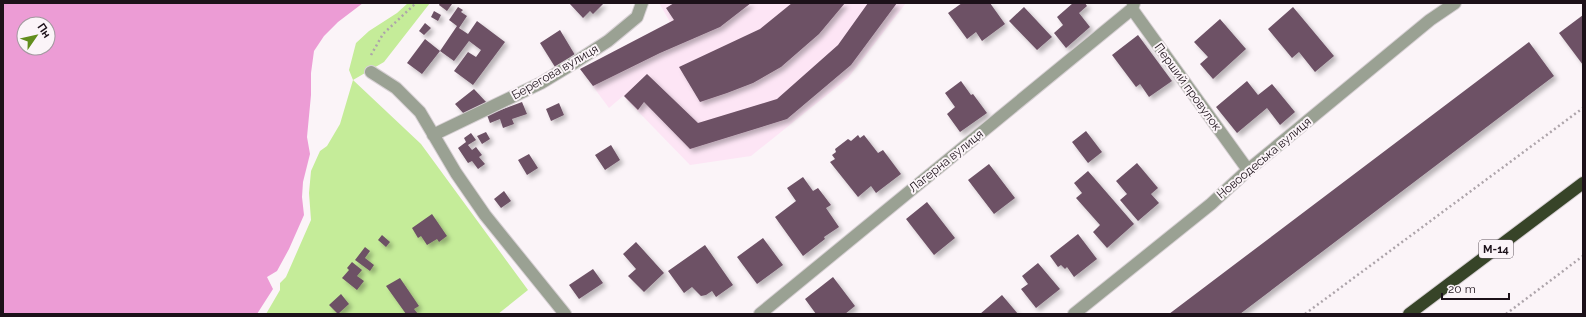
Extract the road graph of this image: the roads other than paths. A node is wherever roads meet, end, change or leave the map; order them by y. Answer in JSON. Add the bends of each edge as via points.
{"nodes":[{"id":1,"x":642,"y":3,"type":"edge"},
{"id":2,"x":1455,"y":3,"type":"edge"},
{"id":3,"x":1133,"y":6,"type":"edge"},
{"id":4,"x":371,"y":72,"type":"road end"},
{"id":5,"x":433,"y":136,"type":"junction"},
{"id":6,"x":1248,"y":170,"type":"junction"},
{"id":7,"x":1583,"y":183,"type":"edge"},
{"id":8,"x":565,"y":314,"type":"edge"},
{"id":9,"x":760,"y":314,"type":"edge"},
{"id":10,"x":1074,"y":314,"type":"edge"},
{"id":11,"x":1409,"y":314,"type":"edge"}],
"edges":[{"from":1,"to":5,"type":"street","name":"Берегова вулиця","via":[[637,17],[608,41],[574,63],[542,82]]},
{"from":2,"to":6,"type":"street","name":"Новоодеська вулиця","via":[[1430,20]]},
{"from":3,"to":6,"type":"street","name":"Перший провулок"},
{"from":3,"to":9,"type":"street","name":"Лагерна вулиця"},
{"from":4,"to":5,"type":"street","via":[[396,88],[420,112]]},
{"from":5,"to":8,"type":"street","via":[[485,215]]},
{"from":6,"to":10,"type":"street","name":"Новоодеська вулиця","via":[[1211,204]]},
{"from":7,"to":11,"type":"highway","number":"М-14"}]}
